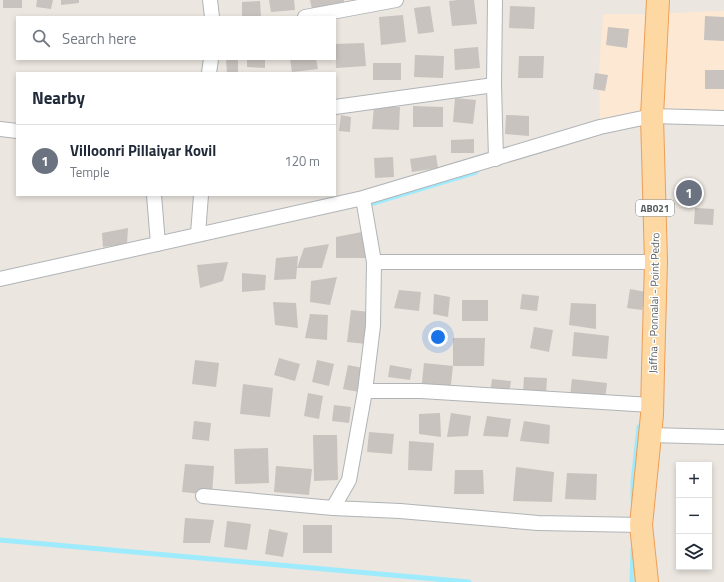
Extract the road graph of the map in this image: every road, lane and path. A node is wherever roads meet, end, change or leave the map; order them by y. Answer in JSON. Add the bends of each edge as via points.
{"nodes":[{"id":1,"x":210,"y":0,"type":"edge"},
{"id":2,"x":396,"y":0,"type":"edge"},
{"id":3,"x":495,"y":0,"type":"edge"},
{"id":4,"x":658,"y":0,"type":"edge"},
{"id":5,"x":212,"y":16,"type":"edge"},
{"id":6,"x":310,"y":16,"type":"edge"},
{"id":7,"x":211,"y":60,"type":"edge"},
{"id":8,"x":209,"y":72,"type":"edge"},
{"id":9,"x":494,"y":85,"type":"junction"},
{"id":10,"x":336,"y":108,"type":"edge"},
{"id":11,"x":652,"y":116,"type":"junction"},
{"id":12,"x":724,"y":118,"type":"edge"},
{"id":13,"x":0,"y":129,"type":"edge"},
{"id":14,"x":16,"y":131,"type":"edge"},
{"id":15,"x":496,"y":159,"type":"junction"},
{"id":16,"x":154,"y":196,"type":"edge"},
{"id":17,"x":201,"y":196,"type":"edge"},
{"id":18,"x":363,"y":198,"type":"junction"},
{"id":19,"x":198,"y":234,"type":"junction"},
{"id":20,"x":158,"y":244,"type":"junction"},
{"id":21,"x":374,"y":262,"type":"junction"},
{"id":22,"x":656,"y":262,"type":"junction"},
{"id":23,"x":0,"y":279,"type":"edge"},
{"id":24,"x":365,"y":392,"type":"junction"},
{"id":25,"x":651,"y":421,"type":"junction"},
{"id":26,"x":724,"y":437,"type":"edge"},
{"id":27,"x":203,"y":496,"type":"dead end"},
{"id":28,"x":333,"y":508,"type":"junction"},
{"id":29,"x":641,"y":525,"type":"junction"},
{"id":30,"x":647,"y":582,"type":"edge"}],
"edges":[{"from":1,"to":5,"type":"street"},
{"from":2,"to":6,"type":"street"},
{"from":3,"to":9,"type":"street"},
{"from":4,"to":11,"type":"main road","name":"Jaffna - Ponnalai - Point Pedro","number":"AB021"},
{"from":7,"to":8,"type":"street"},
{"from":9,"to":10,"type":"street"},
{"from":9,"to":15,"type":"street"},
{"from":11,"to":12,"type":"street"},
{"from":11,"to":15,"type":"street","via":[[600,127]]},
{"from":11,"to":22,"type":"main road","name":"Jaffna - Ponnalai - Point Pedro","number":"AB021"},
{"from":13,"to":14,"type":"street"},
{"from":15,"to":18,"type":"street"},
{"from":16,"to":20,"type":"street"},
{"from":17,"to":19,"type":"street"},
{"from":18,"to":19,"type":"street"},
{"from":18,"to":21,"type":"street"},
{"from":19,"to":20,"type":"street"},
{"from":20,"to":23,"type":"street"},
{"from":21,"to":22,"type":"street"},
{"from":21,"to":24,"type":"street","via":[[373,326]]},
{"from":22,"to":25,"type":"main road","name":"Jaffna - Ponnalai - Point Pedro","number":"AB021"},
{"from":24,"to":25,"type":"street","via":[[421,391]]},
{"from":24,"to":28,"type":"street","via":[[349,480]]},
{"from":25,"to":26,"type":"street"},
{"from":25,"to":29,"type":"main road","name":"Jaffna - Ponnalai - Point Pedro","number":"AB021"},
{"from":27,"to":28,"type":"street"},
{"from":28,"to":29,"type":"street","via":[[538,523]]},
{"from":29,"to":30,"type":"main road","name":"Jaffna - Ponnalai - Point Pedro","number":"AB021"}]}
